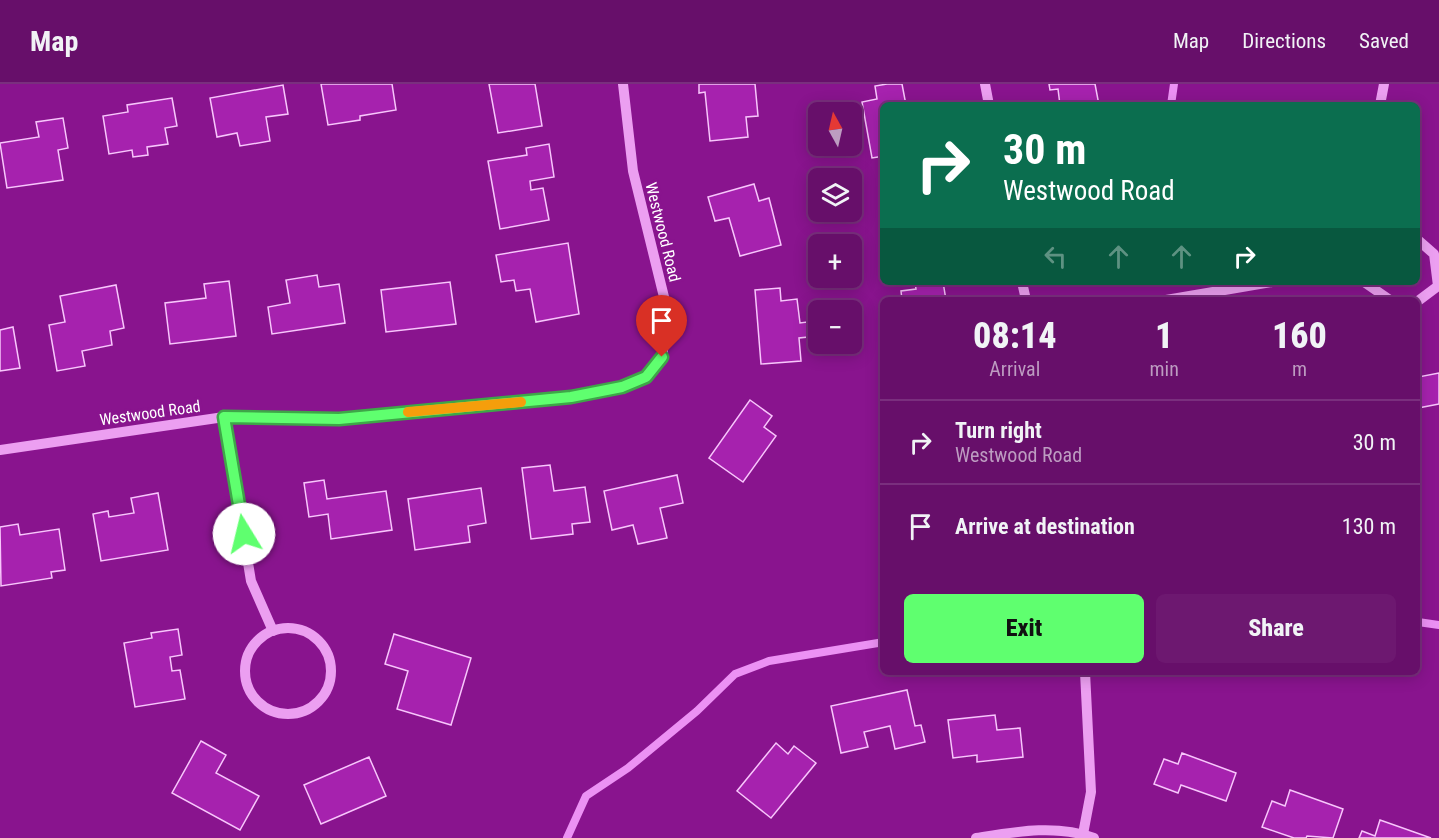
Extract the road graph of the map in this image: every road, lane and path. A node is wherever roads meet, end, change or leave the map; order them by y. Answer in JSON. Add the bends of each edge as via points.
{"nodes":[{"id":1,"x":623,"y":84,"type":"edge"},
{"id":2,"x":985,"y":84,"type":"edge"},
{"id":3,"x":1384,"y":84,"type":"edge"},
{"id":4,"x":988,"y":102,"type":"edge"},
{"id":5,"x":1381,"y":102,"type":"edge"},
{"id":6,"x":1420,"y":242,"type":"edge"},
{"id":7,"x":1254,"y":285,"type":"edge"},
{"id":8,"x":1368,"y":285,"type":"edge"},
{"id":9,"x":1184,"y":297,"type":"edge"},
{"id":10,"x":1386,"y":297,"type":"edge"},
{"id":11,"x":1420,"y":300,"type":"edge"},
{"id":12,"x":224,"y":417,"type":"junction"},
{"id":13,"x":0,"y":450,"type":"edge"},
{"id":14,"x":273,"y":631,"type":"junction"},
{"id":15,"x":1085,"y":675,"type":"edge"},
{"id":16,"x":1083,"y":834,"type":"junction"},
{"id":17,"x":976,"y":838,"type":"edge"},
{"id":18,"x":1094,"y":838,"type":"edge"}],
"edges":[{"from":1,"to":12,"type":"street","name":"Westwood Road","via":[[633,171],[665,301],[662,357],[646,377],[622,387],[571,397],[339,419]]},
{"from":2,"to":4,"type":"street"},
{"from":3,"to":5,"type":"street"},
{"from":6,"to":11,"type":"street","via":[[1434,254],[1438,286]]},
{"from":7,"to":9,"type":"street"},
{"from":8,"to":10,"type":"street"},
{"from":12,"to":13,"type":"street","name":"Westwood Road"},
{"from":12,"to":14,"type":"street","via":[[251,581]]},
{"from":14,"to":14,"type":"street","via":[[286,628],[313,636],[329,657],[329,684],[313,706],[301,712],[272,711],[251,692],[246,678],[251,650]]},
{"from":15,"to":16,"type":"street","via":[[1091,792]]},
{"from":16,"to":17,"type":"street","via":[[1030,830]]},
{"from":16,"to":18,"type":"street"}]}
